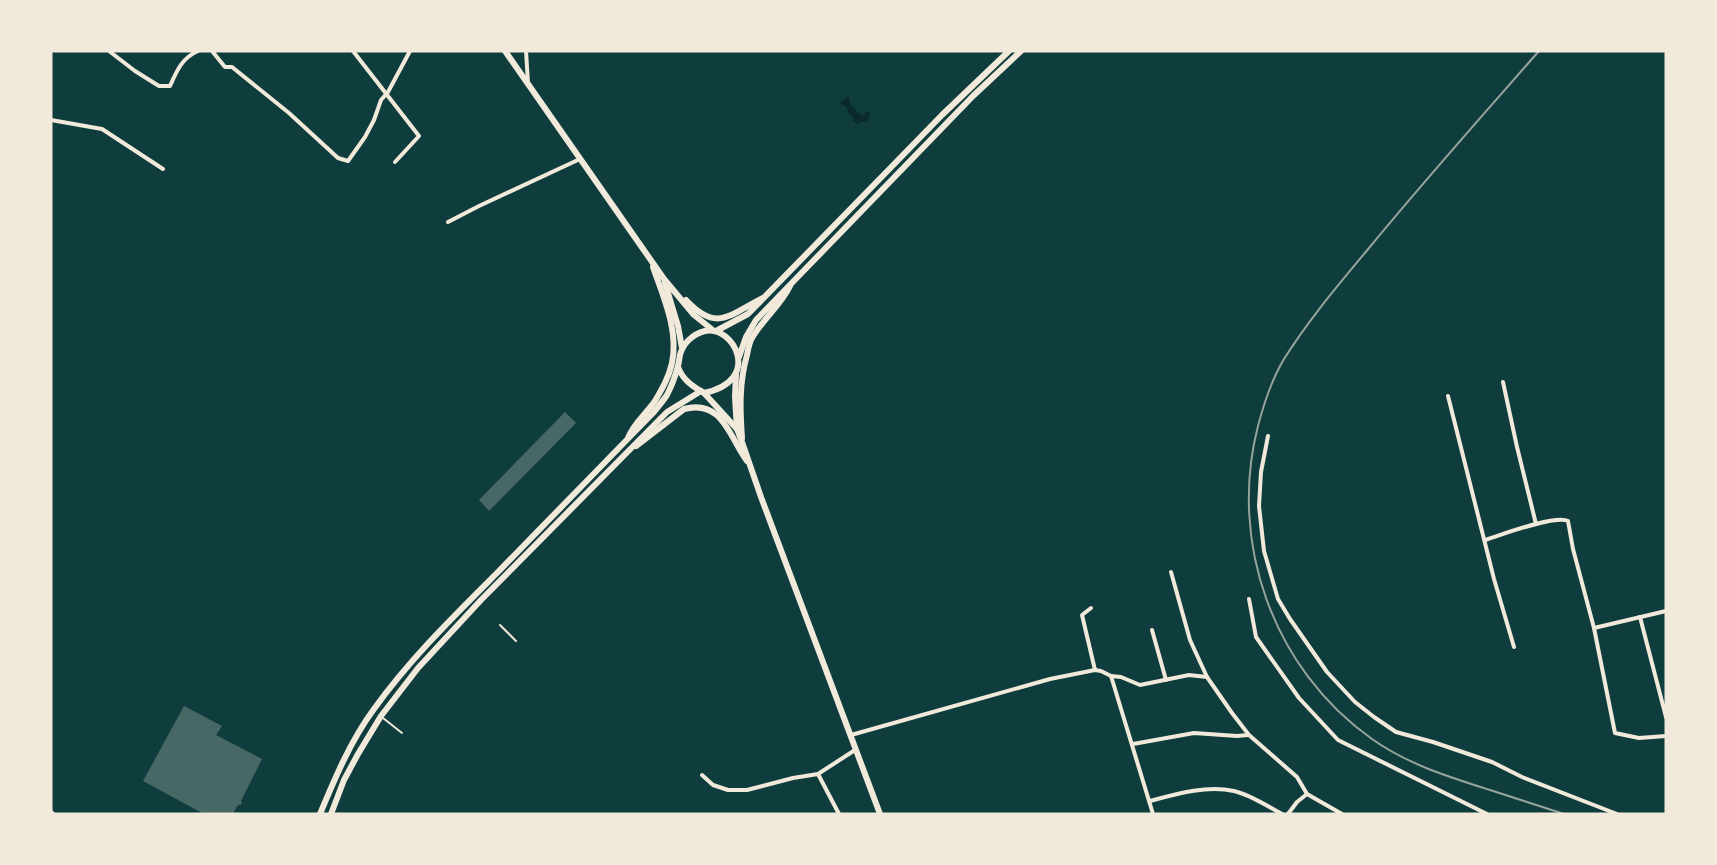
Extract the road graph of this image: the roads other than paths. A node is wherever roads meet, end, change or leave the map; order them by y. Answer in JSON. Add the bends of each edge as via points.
{"nodes":[{"id":1,"x":109,"y":51,"type":"edge"},
{"id":2,"x":198,"y":51,"type":"edge"},
{"id":3,"x":212,"y":51,"type":"edge"},
{"id":4,"x":353,"y":51,"type":"edge"},
{"id":5,"x":410,"y":51,"type":"edge"},
{"id":6,"x":505,"y":51,"type":"edge"},
{"id":7,"x":526,"y":51,"type":"edge"},
{"id":8,"x":1009,"y":51,"type":"edge"},
{"id":9,"x":1021,"y":51,"type":"edge"},
{"id":10,"x":528,"y":85,"type":"junction"},
{"id":11,"x":387,"y":94,"type":"junction"},
{"id":12,"x":51,"y":120,"type":"edge"},
{"id":13,"x":580,"y":159,"type":"junction"},
{"id":14,"x":395,"y":162,"type":"dead end"},
{"id":15,"x":163,"y":169,"type":"dead end"},
{"id":16,"x":448,"y":222,"type":"dead end"},
{"id":17,"x":651,"y":261,"type":"junction"},
{"id":18,"x":664,"y":279,"type":"junction"},
{"id":19,"x":791,"y":284,"type":"junction"},
{"id":20,"x":671,"y":288,"type":"junction"},
{"id":21,"x":766,"y":296,"type":"junction"},
{"id":22,"x":715,"y":331,"type":"junction"},
{"id":23,"x":682,"y":348,"type":"junction"},
{"id":24,"x":738,"y":357,"type":"junction"},
{"id":25,"x":678,"y":367,"type":"junction"},
{"id":26,"x":736,"y":374,"type":"junction"},
{"id":27,"x":1503,"y":382,"type":"dead end"},
{"id":28,"x":703,"y":392,"type":"junction"},
{"id":29,"x":1448,"y":396,"type":"dead end"},
{"id":30,"x":737,"y":429,"type":"junction"},
{"id":31,"x":1268,"y":436,"type":"dead end"},
{"id":32,"x":628,"y":439,"type":"junction"},
{"id":33,"x":742,"y":442,"type":"junction"},
{"id":34,"x":625,"y":453,"type":"junction"},
{"id":35,"x":751,"y":467,"type":"junction"},
{"id":36,"x":1536,"y":524,"type":"junction"},
{"id":37,"x":1485,"y":540,"type":"junction"},
{"id":38,"x":1171,"y":572,"type":"dead end"},
{"id":39,"x":1249,"y":599,"type":"dead end"},
{"id":40,"x":1091,"y":608,"type":"dead end"},
{"id":41,"x":1666,"y":611,"type":"edge"},
{"id":42,"x":1640,"y":617,"type":"junction"},
{"id":43,"x":500,"y":625,"type":"dead end"},
{"id":44,"x":1594,"y":628,"type":"junction"},
{"id":45,"x":1152,"y":630,"type":"dead end"},
{"id":46,"x":516,"y":641,"type":"dead end"},
{"id":47,"x":1514,"y":647,"type":"dead end"},
{"id":48,"x":1095,"y":670,"type":"junction"},
{"id":49,"x":1111,"y":676,"type":"junction"},
{"id":50,"x":1207,"y":677,"type":"junction"},
{"id":51,"x":1166,"y":680,"type":"junction"},
{"id":52,"x":381,"y":716,"type":"junction"},
{"id":53,"x":1666,"y":717,"type":"edge"},
{"id":54,"x":402,"y":733,"type":"dead end"},
{"id":55,"x":850,"y":735,"type":"junction"},
{"id":56,"x":1249,"y":735,"type":"junction"},
{"id":57,"x":1666,"y":736,"type":"edge"},
{"id":58,"x":1132,"y":744,"type":"junction"},
{"id":59,"x":856,"y":749,"type":"junction"},
{"id":60,"x":818,"y":774,"type":"junction"},
{"id":61,"x":702,"y":775,"type":"dead end"},
{"id":62,"x":1307,"y":794,"type":"junction"},
{"id":63,"x":1150,"y":801,"type":"junction"},
{"id":64,"x":320,"y":814,"type":"edge"},
{"id":65,"x":331,"y":814,"type":"edge"},
{"id":66,"x":839,"y":814,"type":"edge"},
{"id":67,"x":880,"y":814,"type":"edge"},
{"id":68,"x":1153,"y":814,"type":"edge"},
{"id":69,"x":1282,"y":814,"type":"edge"},
{"id":70,"x":1288,"y":814,"type":"edge"},
{"id":71,"x":1342,"y":814,"type":"edge"},
{"id":72,"x":1487,"y":814,"type":"edge"},
{"id":73,"x":1617,"y":814,"type":"edge"}],
"edges":[{"from":1,"to":2,"type":"street","via":[[159,86],[170,86],[180,63]]},
{"from":3,"to":11,"type":"street","via":[[225,67],[232,67],[338,158],[348,161]]},
{"from":4,"to":11,"type":"street"},
{"from":5,"to":11,"type":"street"},
{"from":6,"to":10,"type":"main road"},
{"from":7,"to":10,"type":"street"},
{"from":8,"to":21,"type":"main road"},
{"from":9,"to":19,"type":"main road"},
{"from":10,"to":13,"type":"main road"},
{"from":11,"to":14,"type":"street","via":[[419,136]]},
{"from":12,"to":15,"type":"street","via":[[102,129]]},
{"from":13,"to":16,"type":"street"},
{"from":13,"to":17,"type":"main road"},
{"from":17,"to":18,"type":"main road"},
{"from":17,"to":32,"type":"main road","via":[[674,337],[673,361],[666,383],[631,429]]},
{"from":18,"to":20,"type":"main road"},
{"from":18,"to":23,"type":"main road"},
{"from":19,"to":24,"type":"main road","via":[[756,320]]},
{"from":19,"to":33,"type":"main road","via":[[751,339],[742,373]]},
{"from":20,"to":21,"type":"main road","via":[[713,319],[741,311]]},
{"from":20,"to":22,"type":"main road","via":[[694,315]]},
{"from":21,"to":22,"type":"main road","via":[[748,314]]},
{"from":22,"to":23,"type":"main road","via":[[698,334]]},
{"from":22,"to":24,"type":"main road","via":[[734,346]]},
{"from":23,"to":25,"type":"main road"},
{"from":24,"to":26,"type":"main road"},
{"from":25,"to":28,"type":"main road","via":[[681,375]]},
{"from":25,"to":32,"type":"main road","via":[[667,395]]},
{"from":26,"to":28,"type":"main road","via":[[727,385]]},
{"from":26,"to":30,"type":"main road"},
{"from":27,"to":36,"type":"street"},
{"from":28,"to":30,"type":"main road"},
{"from":28,"to":34,"type":"main road","via":[[667,412]]},
{"from":29,"to":37,"type":"street"},
{"from":30,"to":33,"type":"main road"},
{"from":31,"to":73,"type":"street","via":[[1259,506],[1264,550],[1278,598],[1327,672],[1355,702],[1396,732],[1492,762]]},
{"from":32,"to":64,"type":"main road","via":[[412,661],[373,710]]},
{"from":33,"to":35,"type":"main road"},
{"from":34,"to":35,"type":"main road","via":[[684,408],[693,406],[719,416]]},
{"from":34,"to":52,"type":"main road","via":[[481,600],[418,668]]},
{"from":35,"to":55,"type":"main road"},
{"from":36,"to":37,"type":"street"},
{"from":36,"to":44,"type":"street","via":[[1560,519],[1569,524]]},
{"from":37,"to":47,"type":"street"},
{"from":38,"to":50,"type":"street","via":[[1190,640]]},
{"from":39,"to":72,"type":"street","via":[[1256,637],[1299,698],[1338,740]]},
{"from":40,"to":48,"type":"street","via":[[1082,615]]},
{"from":41,"to":42,"type":"street"},
{"from":42,"to":44,"type":"street"},
{"from":42,"to":53,"type":"street"},
{"from":43,"to":46,"type":"lane"},
{"from":44,"to":57,"type":"street","via":[[1615,733],[1639,738]]},
{"from":45,"to":51,"type":"street"},
{"from":48,"to":49,"type":"street"},
{"from":48,"to":55,"type":"street","via":[[1050,678]]},
{"from":49,"to":51,"type":"street","via":[[1140,685]]},
{"from":49,"to":58,"type":"street"},
{"from":50,"to":51,"type":"street","via":[[1189,675]]},
{"from":50,"to":56,"type":"street"},
{"from":52,"to":54,"type":"lane"},
{"from":52,"to":65,"type":"main road","via":[[348,772]]},
{"from":55,"to":59,"type":"main road"},
{"from":56,"to":58,"type":"street","via":[[1194,733]]},
{"from":56,"to":62,"type":"street","via":[[1297,777]]},
{"from":58,"to":63,"type":"street"},
{"from":59,"to":60,"type":"street"},
{"from":59,"to":67,"type":"main road"},
{"from":60,"to":61,"type":"street","via":[[747,790],[712,785]]},
{"from":60,"to":66,"type":"street"},
{"from":62,"to":70,"type":"street"},
{"from":62,"to":71,"type":"street"},
{"from":63,"to":68,"type":"street"},
{"from":63,"to":69,"type":"street","via":[[1195,790],[1225,790],[1245,795]]}]}
